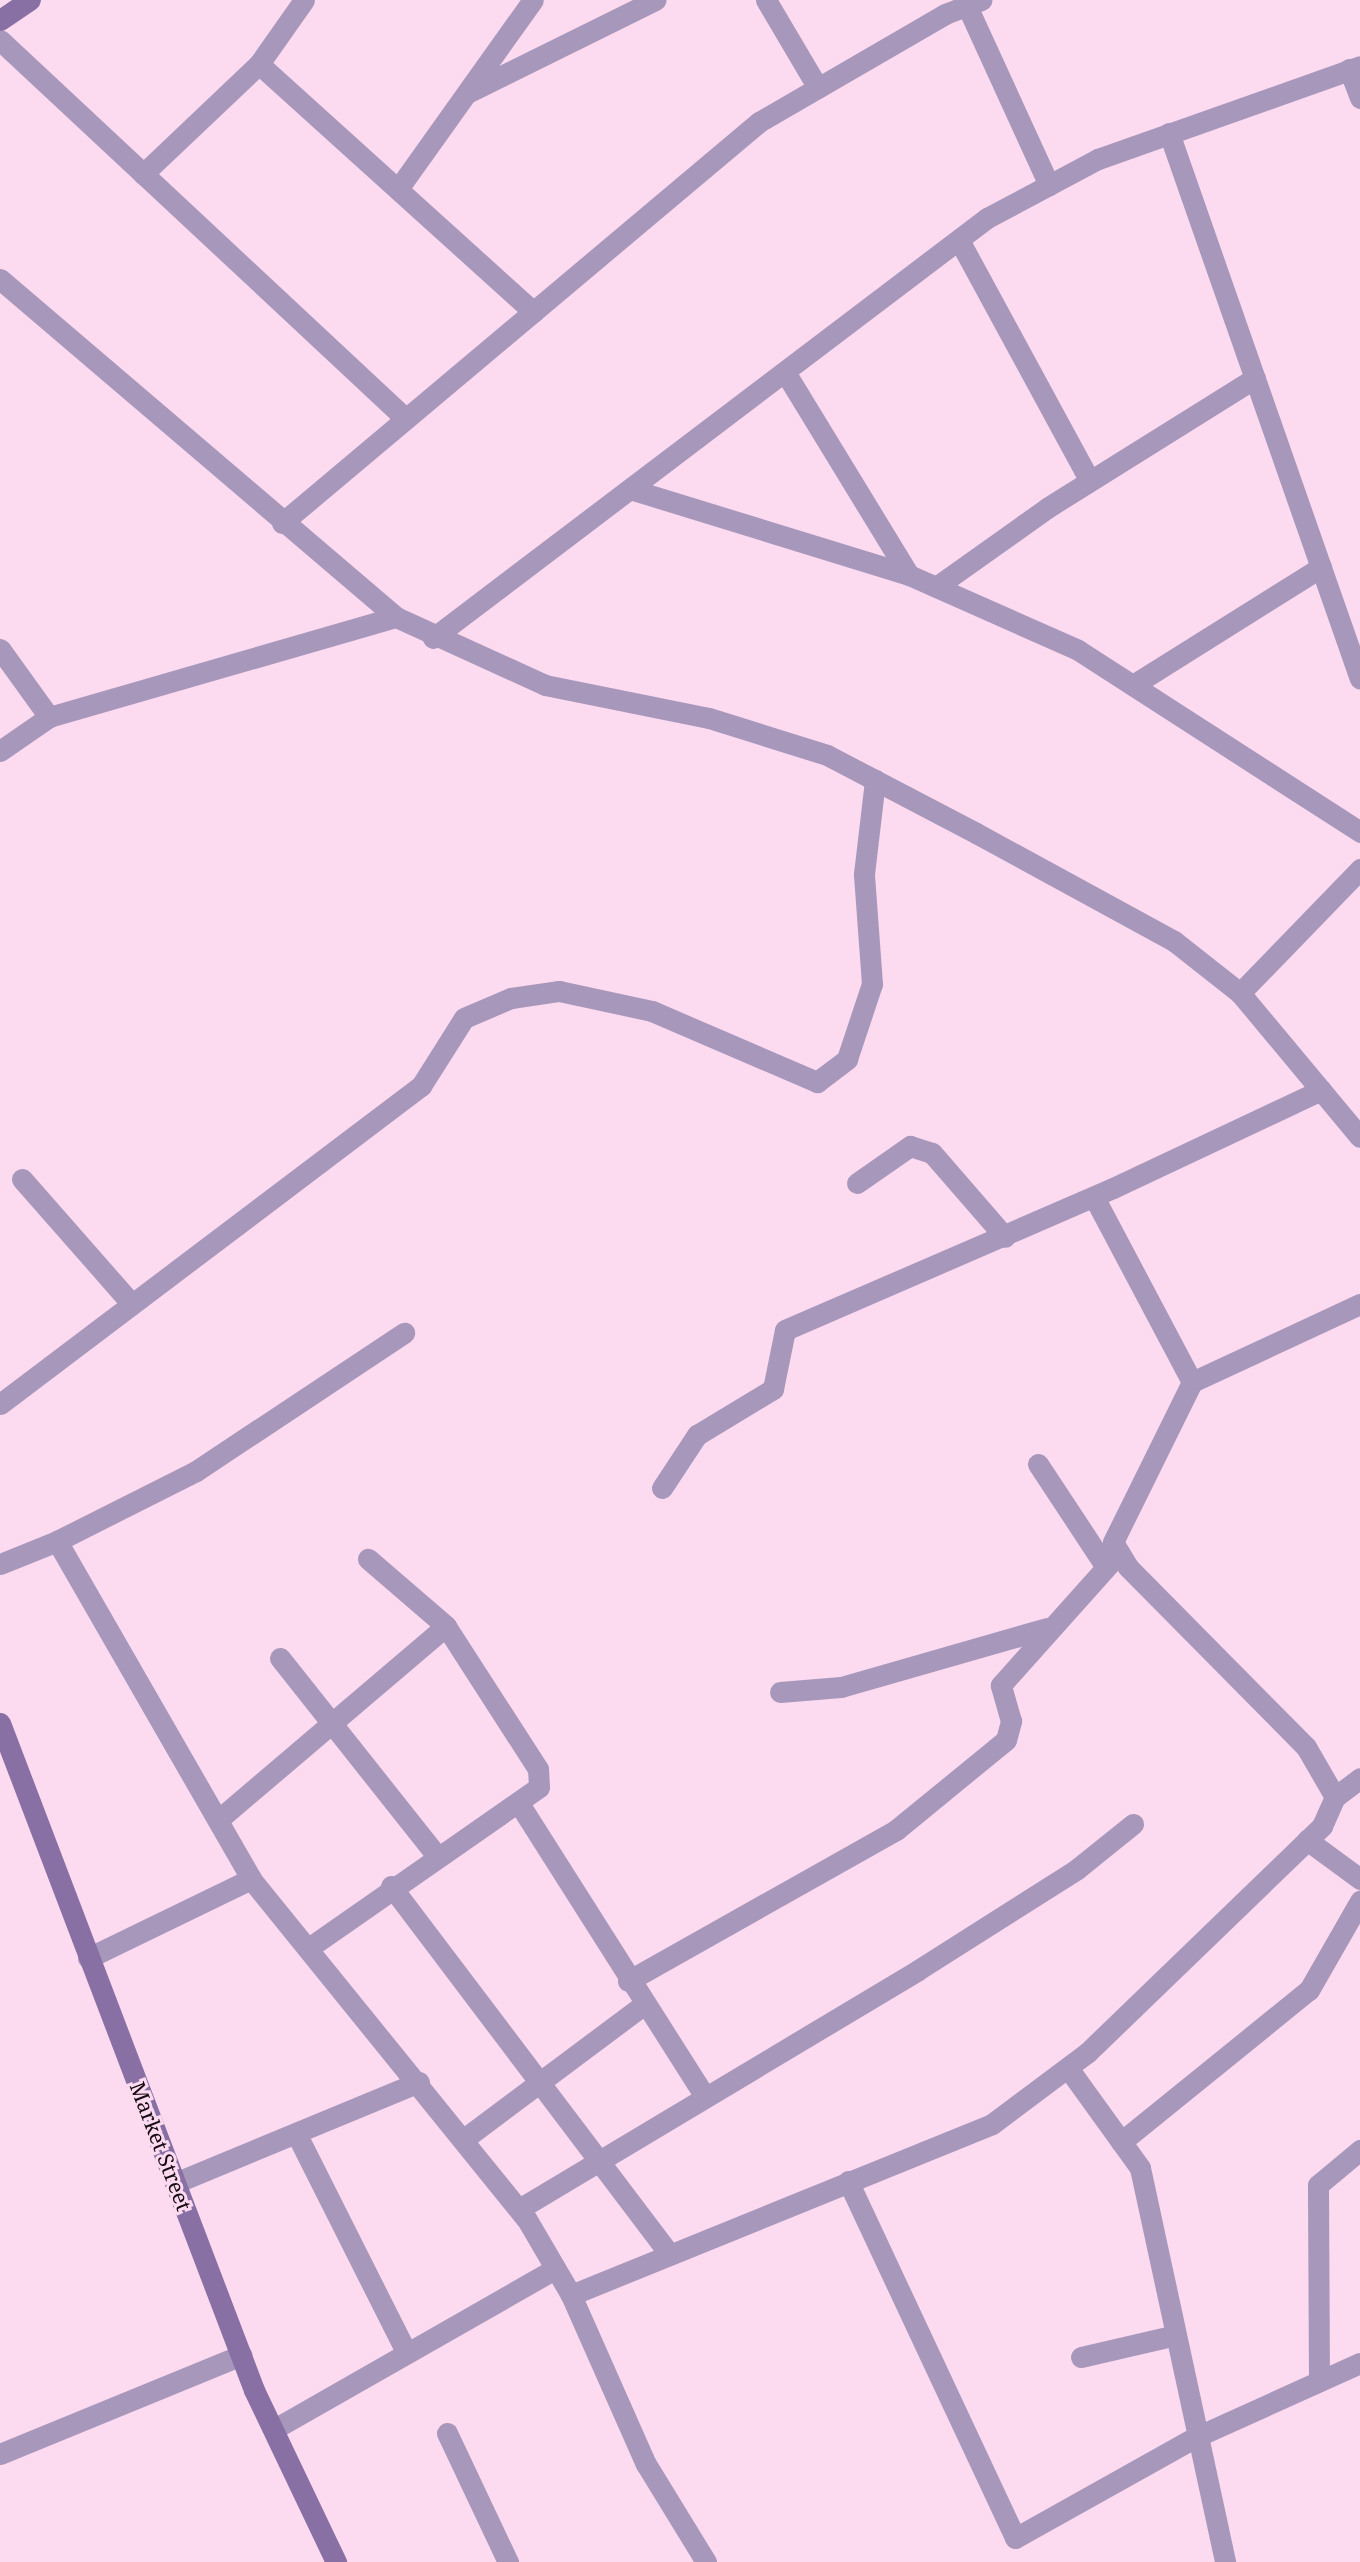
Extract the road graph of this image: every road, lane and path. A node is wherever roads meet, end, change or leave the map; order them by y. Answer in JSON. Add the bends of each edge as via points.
{"nodes":[{"id":1,"x":30,"y":0,"type":"edge"},
{"id":2,"x":303,"y":0,"type":"edge"},
{"id":3,"x":533,"y":0,"type":"edge"},
{"id":4,"x":655,"y":0,"type":"edge"},
{"id":5,"x":766,"y":0,"type":"edge"},
{"id":6,"x":974,"y":3,"type":"edge"},
{"id":7,"x":942,"y":7,"type":"edge"},
{"id":8,"x":0,"y":20,"type":"edge"},
{"id":9,"x":0,"y":40,"type":"edge"},
{"id":10,"x":258,"y":64,"type":"junction"},
{"id":11,"x":1355,"y":68,"type":"edge"},
{"id":12,"x":818,"y":88,"type":"junction"},
{"id":13,"x":467,"y":93,"type":"junction"},
{"id":14,"x":1360,"y":98,"type":"edge"},
{"id":15,"x":1169,"y":133,"type":"junction"},
{"id":16,"x":143,"y":174,"type":"junction"},
{"id":17,"x":1049,"y":185,"type":"junction"},
{"id":18,"x":398,"y":190,"type":"junction"},
{"id":19,"x":959,"y":240,"type":"junction"},
{"id":20,"x":0,"y":279,"type":"edge"},
{"id":21,"x":533,"y":312,"type":"junction"},
{"id":22,"x":785,"y":372,"type":"junction"},
{"id":23,"x":1255,"y":378,"type":"junction"},
{"id":24,"x":406,"y":419,"type":"junction"},
{"id":25,"x":1090,"y":481,"type":"junction"},
{"id":26,"x":630,"y":489,"type":"junction"},
{"id":27,"x":282,"y":523,"type":"junction"},
{"id":28,"x":1321,"y":567,"type":"junction"},
{"id":29,"x":909,"y":575,"type":"junction"},
{"id":30,"x":936,"y":587,"type":"junction"},
{"id":31,"x":396,"y":617,"type":"junction"},
{"id":32,"x":433,"y":638,"type":"junction"},
{"id":33,"x":0,"y":649,"type":"edge"},
{"id":34,"x":1360,"y":679,"type":"edge"},
{"id":35,"x":1133,"y":685,"type":"junction"},
{"id":36,"x":49,"y":717,"type":"junction"},
{"id":37,"x":0,"y":751,"type":"edge"},
{"id":38,"x":875,"y":780,"type":"junction"},
{"id":39,"x":1360,"y":832,"type":"edge"},
{"id":40,"x":1360,"y":869,"type":"edge"},
{"id":41,"x":1240,"y":993,"type":"junction"},
{"id":42,"x":1321,"y":1090,"type":"junction"},
{"id":43,"x":1360,"y":1137,"type":"edge"},
{"id":44,"x":22,"y":1178,"type":"dead end"},
{"id":45,"x":857,"y":1183,"type":"dead end"},
{"id":46,"x":1094,"y":1197,"type":"junction"},
{"id":47,"x":1005,"y":1237,"type":"junction"},
{"id":48,"x":131,"y":1303,"type":"junction"},
{"id":49,"x":1360,"y":1304,"type":"edge"},
{"id":50,"x":404,"y":1333,"type":"dead end"},
{"id":51,"x":1192,"y":1382,"type":"junction"},
{"id":52,"x":0,"y":1404,"type":"edge"},
{"id":53,"x":1038,"y":1464,"type":"dead end"},
{"id":54,"x":662,"y":1488,"type":"dead end"},
{"id":55,"x":57,"y":1541,"type":"junction"},
{"id":56,"x":368,"y":1559,"type":"dead end"},
{"id":57,"x":1113,"y":1560,"type":"junction"},
{"id":58,"x":0,"y":1564,"type":"edge"},
{"id":59,"x":446,"y":1626,"type":"junction"},
{"id":60,"x":1049,"y":1627,"type":"junction"},
{"id":61,"x":280,"y":1658,"type":"dead end"},
{"id":62,"x":780,"y":1692,"type":"dead end"},
{"id":63,"x":0,"y":1723,"type":"edge"},
{"id":64,"x":332,"y":1723,"type":"junction"},
{"id":65,"x":1360,"y":1778,"type":"edge"},
{"id":66,"x":1335,"y":1797,"type":"junction"},
{"id":67,"x":519,"y":1802,"type":"junction"},
{"id":68,"x":218,"y":1821,"type":"junction"},
{"id":69,"x":1133,"y":1824,"type":"dead end"},
{"id":70,"x":1307,"y":1840,"type":"junction"},
{"id":71,"x":438,"y":1857,"type":"junction"},
{"id":72,"x":1360,"y":1878,"type":"edge"},
{"id":73,"x":251,"y":1879,"type":"junction"},
{"id":74,"x":391,"y":1886,"type":"junction"},
{"id":75,"x":1360,"y":1901,"type":"edge"},
{"id":76,"x":310,"y":1947,"type":"junction"},
{"id":77,"x":88,"y":1958,"type":"junction"},
{"id":78,"x":628,"y":1981,"type":"junction"},
{"id":79,"x":643,"y":2005,"type":"junction"},
{"id":80,"x":1068,"y":2068,"type":"junction"},
{"id":81,"x":540,"y":2081,"type":"junction"},
{"id":82,"x":419,"y":2082,"type":"junction"},
{"id":83,"x":705,"y":2097,"type":"junction"},
{"id":84,"x":298,"y":2137,"type":"junction"},
{"id":85,"x":464,"y":2139,"type":"junction"},
{"id":86,"x":1121,"y":2142,"type":"junction"},
{"id":87,"x":1360,"y":2150,"type":"edge"},
{"id":88,"x":598,"y":2158,"type":"junction"},
{"id":89,"x":848,"y":2181,"type":"junction"},
{"id":90,"x":175,"y":2183,"type":"junction"},
{"id":91,"x":519,"y":2209,"type":"junction"},
{"id":92,"x":668,"y":2253,"type":"junction"},
{"id":93,"x":555,"y":2269,"type":"junction"},
{"id":94,"x":571,"y":2295,"type":"junction"},
{"id":95,"x":1172,"y":2336,"type":"junction"},
{"id":96,"x":406,"y":2352,"type":"junction"},
{"id":97,"x":241,"y":2355,"type":"junction"},
{"id":98,"x":1081,"y":2357,"type":"dead end"},
{"id":99,"x":1360,"y":2363,"type":"edge"},
{"id":100,"x":1318,"y":2381,"type":"junction"},
{"id":101,"x":276,"y":2428,"type":"junction"},
{"id":102,"x":447,"y":2433,"type":"dead end"},
{"id":103,"x":1196,"y":2437,"type":"junction"},
{"id":104,"x":0,"y":2454,"type":"edge"},
{"id":105,"x":695,"y":2560,"type":"edge"},
{"id":106,"x":336,"y":2562,"type":"edge"},
{"id":107,"x":508,"y":2562,"type":"edge"},
{"id":108,"x":1225,"y":2562,"type":"edge"}],
"edges":[{"from":1,"to":8,"type":"street"},
{"from":2,"to":10,"type":"street"},
{"from":3,"to":13,"type":"street"},
{"from":4,"to":13,"type":"street"},
{"from":5,"to":12,"type":"street"},
{"from":6,"to":7,"type":"street"},
{"from":6,"to":17,"type":"street"},
{"from":7,"to":12,"type":"street"},
{"from":9,"to":16,"type":"street"},
{"from":10,"to":16,"type":"street"},
{"from":10,"to":18,"type":"street"},
{"from":11,"to":14,"type":"street"},
{"from":11,"to":15,"type":"street"},
{"from":12,"to":21,"type":"street","via":[[759,122]]},
{"from":13,"to":18,"type":"street"},
{"from":15,"to":17,"type":"street"},
{"from":15,"to":23,"type":"street"},
{"from":16,"to":24,"type":"street"},
{"from":17,"to":19,"type":"street"},
{"from":18,"to":21,"type":"street"},
{"from":19,"to":22,"type":"street"},
{"from":19,"to":25,"type":"street"},
{"from":20,"to":27,"type":"street"},
{"from":21,"to":24,"type":"street"},
{"from":22,"to":26,"type":"street"},
{"from":22,"to":29,"type":"street"},
{"from":23,"to":25,"type":"street"},
{"from":23,"to":28,"type":"street"},
{"from":24,"to":27,"type":"street"},
{"from":25,"to":30,"type":"street"},
{"from":26,"to":29,"type":"street"},
{"from":26,"to":32,"type":"street"},
{"from":27,"to":31,"type":"street"},
{"from":28,"to":34,"type":"street"},
{"from":28,"to":35,"type":"street"},
{"from":29,"to":30,"type":"street"},
{"from":30,"to":35,"type":"street","via":[[1078,650]]},
{"from":31,"to":32,"type":"street"},
{"from":31,"to":36,"type":"street"},
{"from":32,"to":38,"type":"street","via":[[545,685],[709,718],[827,755]]},
{"from":33,"to":36,"type":"street"},
{"from":35,"to":39,"type":"street"},
{"from":36,"to":37,"type":"street"},
{"from":38,"to":41,"type":"street","via":[[1174,941]]},
{"from":38,"to":48,"type":"street","via":[[864,874],[872,984],[847,1059],[817,1082],[652,1011],[559,991],[511,998],[464,1018],[421,1086]]},
{"from":40,"to":41,"type":"street"},
{"from":41,"to":42,"type":"street"},
{"from":42,"to":43,"type":"street"},
{"from":42,"to":46,"type":"street"},
{"from":44,"to":48,"type":"street"},
{"from":45,"to":47,"type":"street","via":[[910,1146],[932,1153]]},
{"from":46,"to":47,"type":"street"},
{"from":46,"to":51,"type":"street"},
{"from":47,"to":54,"type":"street","via":[[785,1330],[774,1389],[697,1435]]},
{"from":48,"to":52,"type":"street"},
{"from":49,"to":51,"type":"street"},
{"from":50,"to":55,"type":"street","via":[[196,1471]]},
{"from":51,"to":57,"type":"street","via":[[1113,1542]]},
{"from":53,"to":57,"type":"street"},
{"from":55,"to":58,"type":"street"},
{"from":55,"to":68,"type":"street"},
{"from":56,"to":59,"type":"street"},
{"from":57,"to":60,"type":"street"},
{"from":57,"to":66,"type":"street","via":[[1306,1746]]},
{"from":59,"to":64,"type":"street"},
{"from":59,"to":67,"type":"street","via":[[538,1769],[539,1787]]},
{"from":60,"to":62,"type":"street","via":[[841,1687]]},
{"from":60,"to":78,"type":"street","via":[[1001,1685],[1011,1721],[1006,1740],[896,1830]]},
{"from":61,"to":64,"type":"street"},
{"from":63,"to":77,"type":"street","name":"Market Street"},
{"from":64,"to":68,"type":"street"},
{"from":64,"to":71,"type":"street"},
{"from":65,"to":66,"type":"street"},
{"from":66,"to":70,"type":"street"},
{"from":67,"to":71,"type":"street"},
{"from":67,"to":78,"type":"street"},
{"from":68,"to":73,"type":"street"},
{"from":69,"to":83,"type":"street","via":[[1077,1869]]},
{"from":70,"to":72,"type":"street"},
{"from":70,"to":80,"type":"street"},
{"from":71,"to":74,"type":"street"},
{"from":73,"to":76,"type":"street"},
{"from":73,"to":77,"type":"street"},
{"from":74,"to":76,"type":"street"},
{"from":74,"to":81,"type":"street"},
{"from":75,"to":86,"type":"street","via":[[1309,1990]]},
{"from":76,"to":82,"type":"street"},
{"from":77,"to":90,"type":"street","name":"Market Street"},
{"from":78,"to":79,"type":"street"},
{"from":79,"to":81,"type":"street"},
{"from":79,"to":83,"type":"street"},
{"from":80,"to":86,"type":"street"},
{"from":80,"to":89,"type":"street","via":[[992,2124]]},
{"from":81,"to":85,"type":"street"},
{"from":81,"to":88,"type":"street"},
{"from":82,"to":84,"type":"street"},
{"from":82,"to":85,"type":"street"},
{"from":83,"to":88,"type":"street"},
{"from":84,"to":90,"type":"street"},
{"from":84,"to":96,"type":"street"},
{"from":85,"to":91,"type":"street"},
{"from":86,"to":95,"type":"street","via":[[1140,2168]]},
{"from":87,"to":100,"type":"street","via":[[1318,2185]]},
{"from":88,"to":91,"type":"street"},
{"from":88,"to":92,"type":"street"},
{"from":89,"to":92,"type":"street"},
{"from":89,"to":103,"type":"street","via":[[1015,2538]]},
{"from":90,"to":97,"type":"street","name":"Market Street"},
{"from":91,"to":93,"type":"street"},
{"from":92,"to":94,"type":"street"},
{"from":93,"to":94,"type":"street"},
{"from":93,"to":96,"type":"street"},
{"from":94,"to":105,"type":"street","via":[[646,2465]]},
{"from":95,"to":98,"type":"street"},
{"from":95,"to":103,"type":"street"},
{"from":96,"to":101,"type":"street"},
{"from":97,"to":101,"type":"street","name":"Market Street"},
{"from":97,"to":104,"type":"street"},
{"from":99,"to":100,"type":"street"},
{"from":100,"to":103,"type":"street"},
{"from":101,"to":106,"type":"street","name":"Market Street"},
{"from":102,"to":107,"type":"street"},
{"from":103,"to":108,"type":"street"}]}
